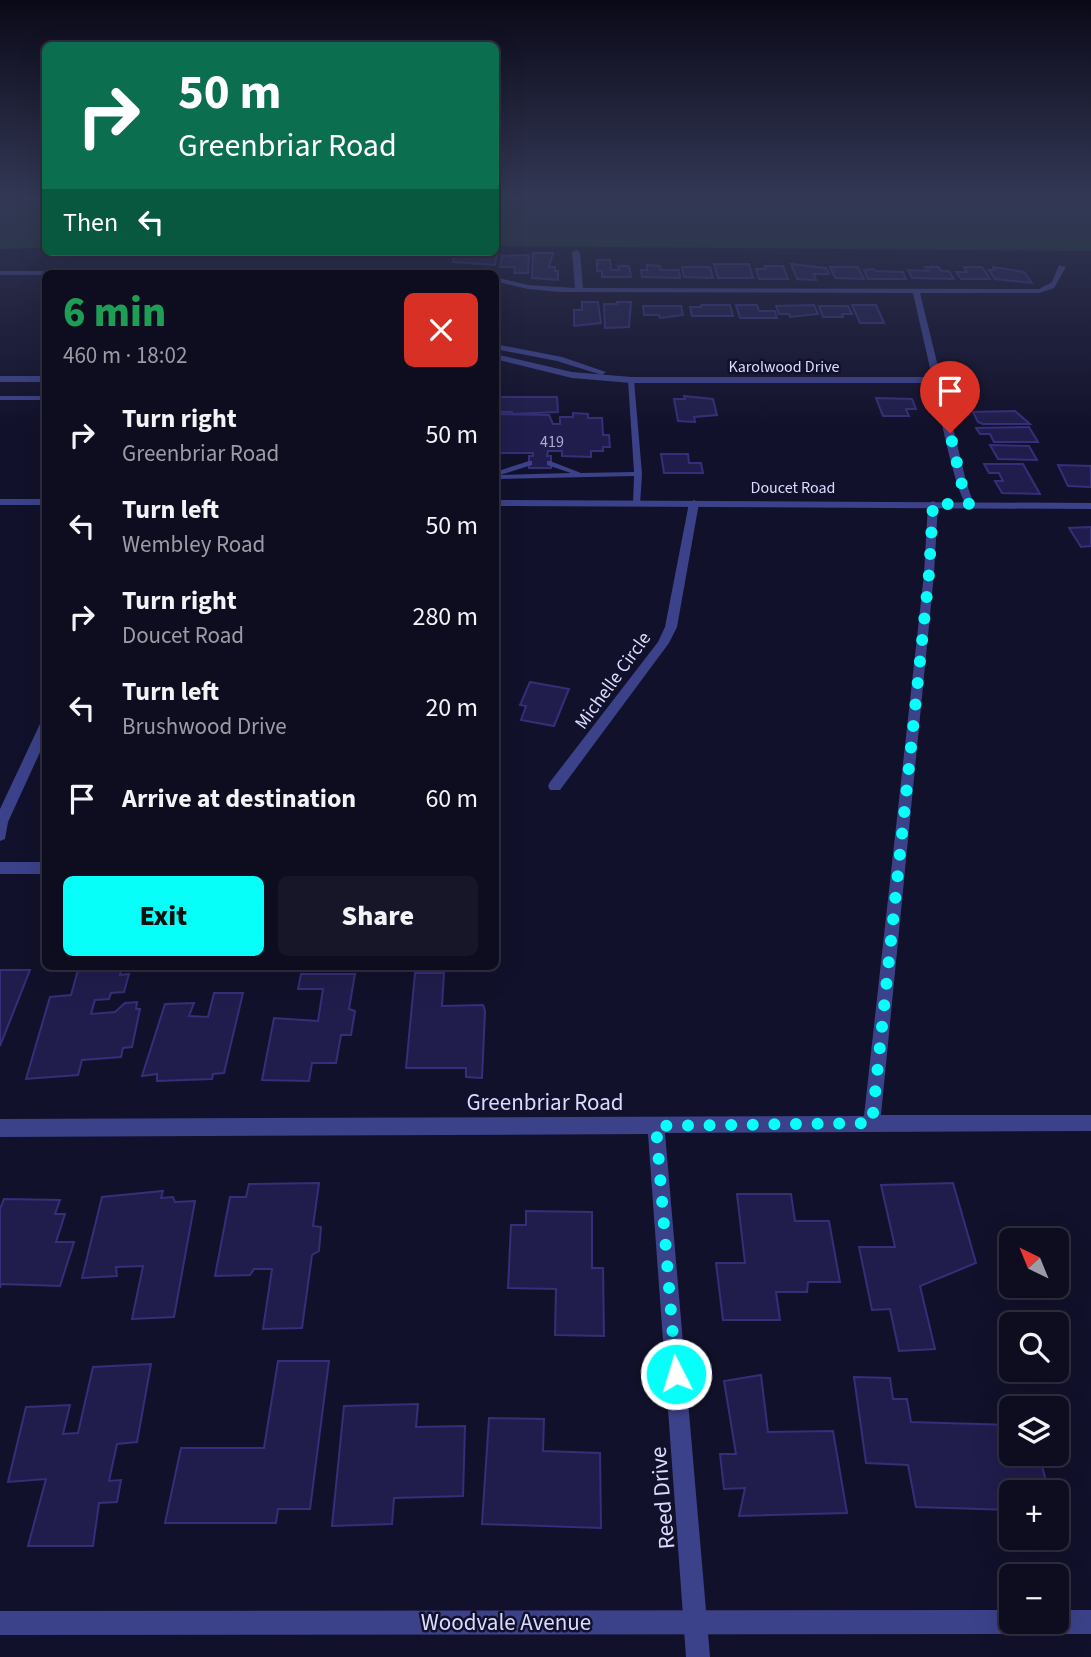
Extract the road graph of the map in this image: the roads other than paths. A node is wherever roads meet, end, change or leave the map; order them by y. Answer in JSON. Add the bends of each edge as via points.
{"nodes":[{"id":1,"x":578,"y":274,"type":"edge"},
{"id":2,"x":1058,"y":274,"type":"edge"},
{"id":3,"x":499,"y":280,"type":"edge"},
{"id":4,"x":579,"y":290,"type":"junction"},
{"id":5,"x":916,"y":290,"type":"junction"},
{"id":6,"x":499,"y":347,"type":"edge"},
{"id":7,"x":499,"y":357,"type":"edge"},
{"id":8,"x":0,"y":379,"type":"edge"},
{"id":9,"x":42,"y":379,"type":"edge"},
{"id":10,"x":631,"y":380,"type":"junction"},
{"id":11,"x":938,"y":380,"type":"junction"},
{"id":12,"x":0,"y":398,"type":"edge"},
{"id":13,"x":42,"y":398,"type":"edge"},
{"id":14,"x":529,"y":463,"type":"dead end"},
{"id":15,"x":550,"y":463,"type":"dead end"},
{"id":16,"x":499,"y":474,"type":"edge"},
{"id":17,"x":577,"y":474,"type":"junction"},
{"id":18,"x":638,"y":474,"type":"junction"},
{"id":19,"x":499,"y":476,"type":"edge"},
{"id":20,"x":0,"y":502,"type":"edge"},
{"id":21,"x":42,"y":502,"type":"edge"},
{"id":22,"x":499,"y":502,"type":"edge"},
{"id":23,"x":637,"y":503,"type":"junction"},
{"id":24,"x":694,"y":503,"type":"junction"},
{"id":25,"x":933,"y":504,"type":"junction"},
{"id":26,"x":969,"y":504,"type":"junction"},
{"id":27,"x":1091,"y":506,"type":"edge"},
{"id":28,"x":42,"y":733,"type":"edge"},
{"id":29,"x":555,"y":786,"type":"dead end"},
{"id":30,"x":1,"y":828,"type":"edge"},
{"id":31,"x":0,"y":868,"type":"edge"},
{"id":32,"x":42,"y":868,"type":"edge"},
{"id":33,"x":872,"y":1123,"type":"junction"},
{"id":34,"x":1091,"y":1123,"type":"edge"},
{"id":35,"x":656,"y":1126,"type":"junction"},
{"id":36,"x":0,"y":1128,"type":"edge"},
{"id":37,"x":696,"y":1622,"type":"junction"},
{"id":38,"x":999,"y":1622,"type":"edge"},
{"id":39,"x":1069,"y":1622,"type":"edge"},
{"id":40,"x":1091,"y":1622,"type":"edge"},
{"id":41,"x":0,"y":1623,"type":"edge"},
{"id":42,"x":698,"y":1657,"type":"edge"}],
"edges":[{"from":1,"to":4,"type":"street"},
{"from":2,"to":5,"type":"street","via":[[1051,288],[1043,291]]},
{"from":3,"to":4,"type":"street","via":[[538,289]]},
{"from":4,"to":5,"type":"street"},
{"from":5,"to":11,"type":"street"},
{"from":6,"to":10,"type":"street","name":"Karolwood Drive"},
{"from":7,"to":10,"type":"street","name":"Karolwood Drive","via":[[572,375]]},
{"from":8,"to":9,"type":"street"},
{"from":10,"to":11,"type":"street","name":"Karolwood Drive"},
{"from":10,"to":18,"type":"lane"},
{"from":11,"to":26,"type":"street"},
{"from":12,"to":13,"type":"lane"},
{"from":14,"to":16,"type":"lane"},
{"from":15,"to":17,"type":"lane"},
{"from":17,"to":18,"type":"lane"},
{"from":17,"to":19,"type":"lane"},
{"from":18,"to":23,"type":"lane"},
{"from":20,"to":21,"type":"street"},
{"from":22,"to":23,"type":"street","name":"Doucet Road"},
{"from":23,"to":24,"type":"street","name":"Doucet Road"},
{"from":24,"to":25,"type":"street","name":"Doucet Road"},
{"from":24,"to":29,"type":"street","name":"Michelle Circle","via":[[671,626],[663,643]]},
{"from":25,"to":26,"type":"street","name":"Doucet Road"},
{"from":25,"to":33,"type":"street"},
{"from":26,"to":27,"type":"street","name":"Doucet Road"},
{"from":28,"to":30,"type":"street"},
{"from":31,"to":32,"type":"street"},
{"from":33,"to":34,"type":"street","name":"Greenbriar Road"},
{"from":33,"to":35,"type":"street","name":"Greenbriar Road"},
{"from":35,"to":36,"type":"street","name":"Greenbriar Road"},
{"from":35,"to":37,"type":"street","name":"Reed Drive"},
{"from":37,"to":38,"type":"street","name":"Woodvale Avenue"},
{"from":37,"to":41,"type":"street","name":"Woodvale Avenue"},
{"from":37,"to":42,"type":"street","name":"Reed Drive"},
{"from":39,"to":40,"type":"street"}]}
